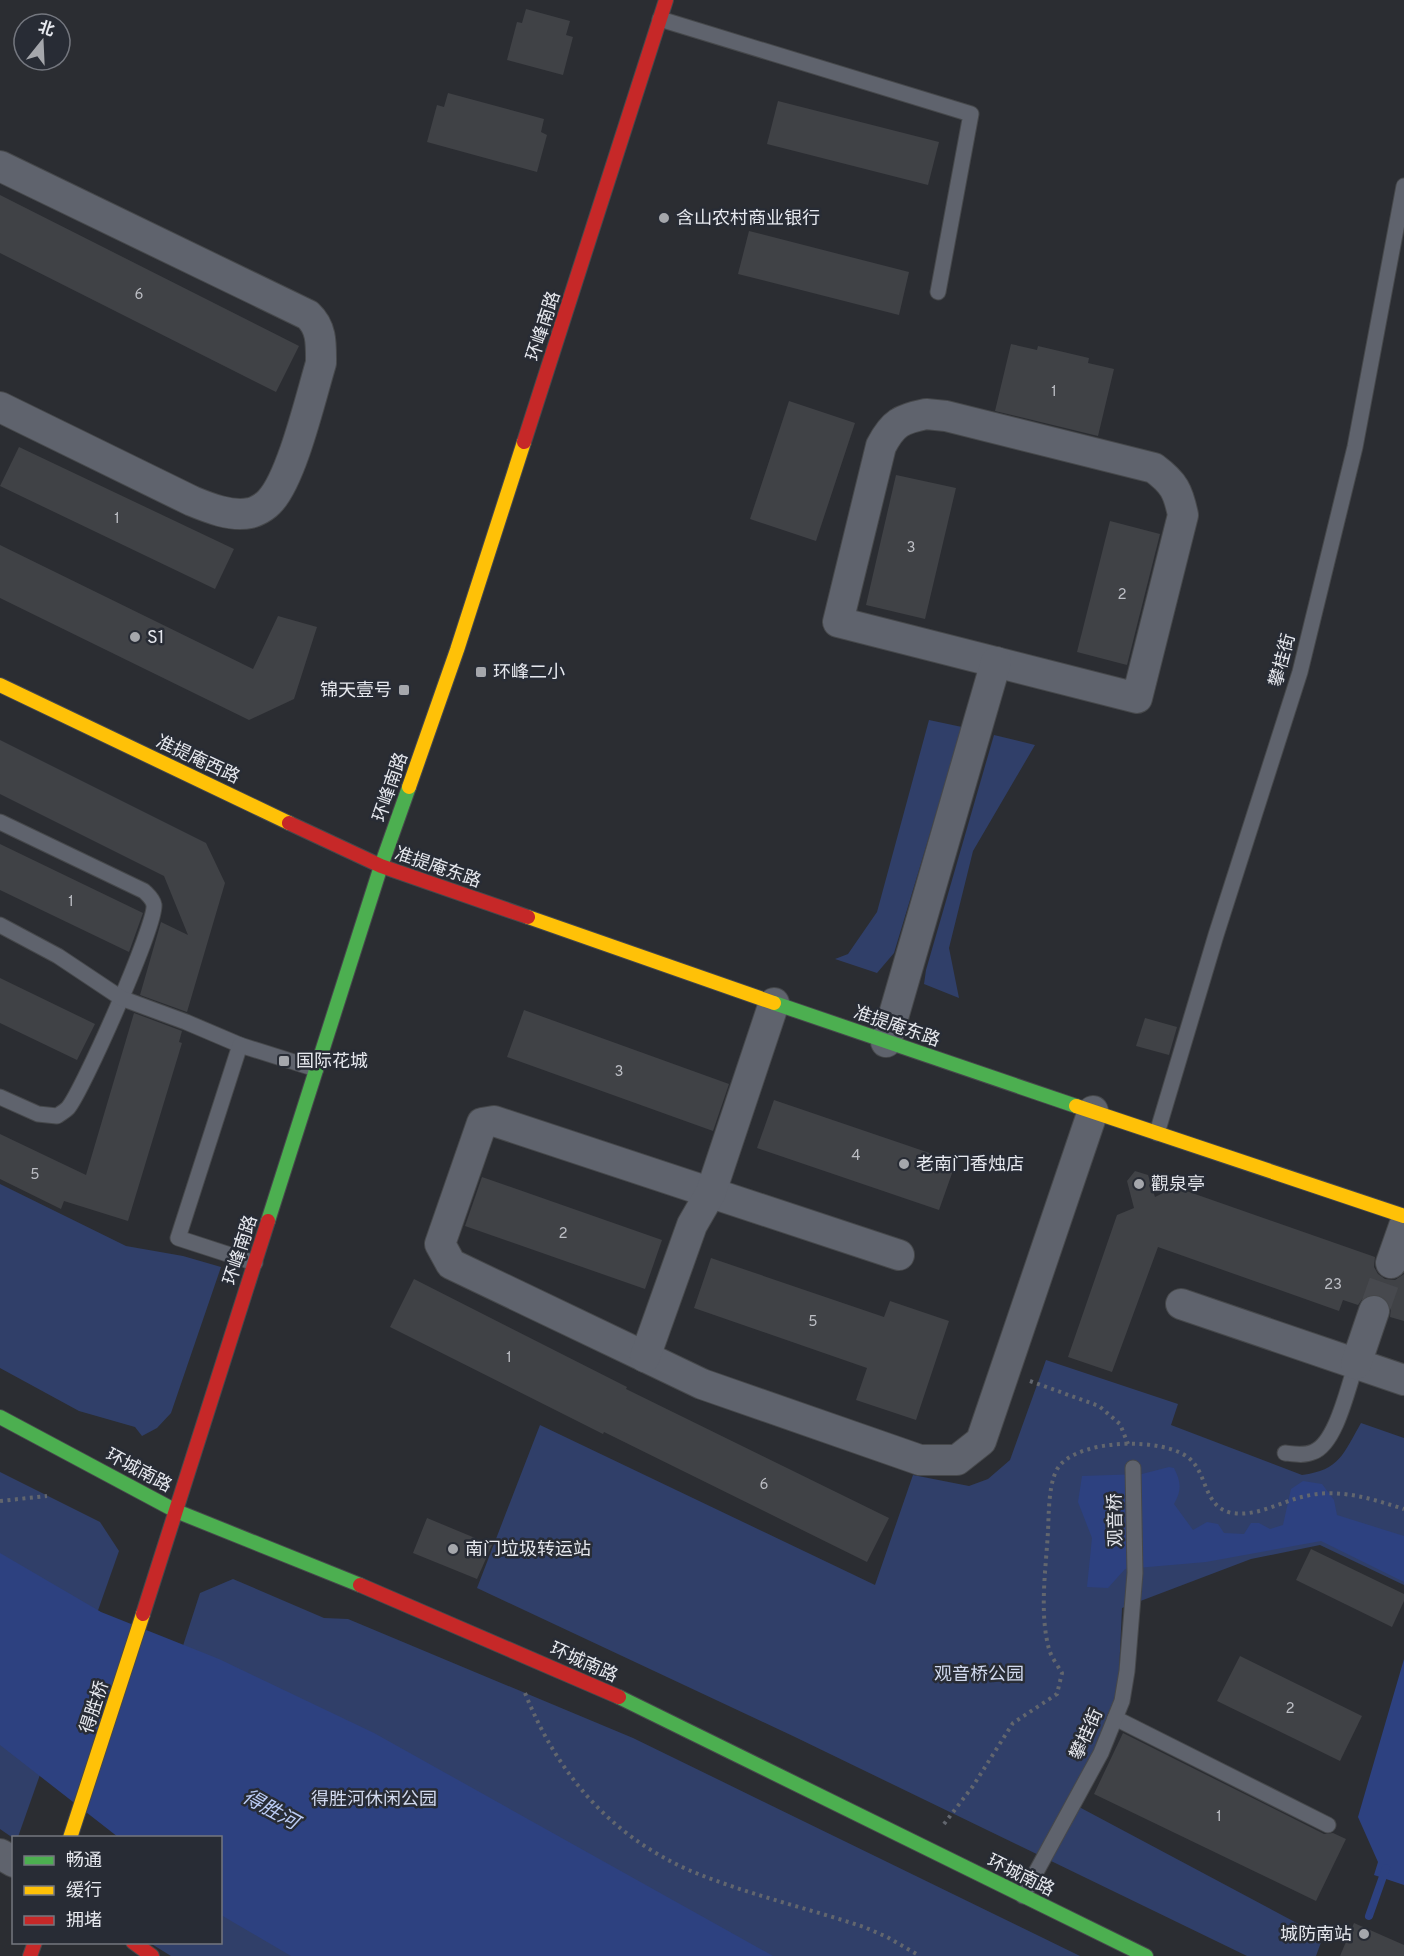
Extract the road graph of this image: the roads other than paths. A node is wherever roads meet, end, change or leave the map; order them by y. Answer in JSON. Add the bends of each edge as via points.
{"nodes":[{"id":1,"x":666,"y":0,"type":"edge"},
{"id":2,"x":660,"y":19,"type":"junction"},
{"id":3,"x":0,"y":166,"type":"edge"},
{"id":4,"x":1404,"y":186,"type":"edge"},
{"id":5,"x":938,"y":292,"type":"dead end"},
{"id":6,"x":0,"y":407,"type":"edge"},
{"id":7,"x":996,"y":662,"type":"junction"},
{"id":8,"x":0,"y":685,"type":"edge"},
{"id":9,"x":0,"y":822,"type":"edge"},
{"id":10,"x":381,"y":866,"type":"junction"},
{"id":11,"x":0,"y":925,"type":"edge"},
{"id":12,"x":120,"y":998,"type":"junction"},
{"id":13,"x":774,"y":1003,"type":"junction"},
{"id":14,"x":886,"y":1042,"type":"junction"},
{"id":15,"x":240,"y":1045,"type":"junction"},
{"id":16,"x":316,"y":1069,"type":"junction"},
{"id":17,"x":0,"y":1097,"type":"edge"},
{"id":18,"x":1093,"y":1112,"type":"junction"},
{"id":19,"x":1157,"y":1133,"type":"junction"},
{"id":20,"x":711,"y":1192,"type":"junction"},
{"id":21,"x":1404,"y":1216,"type":"edge"},
{"id":22,"x":1404,"y":1226,"type":"edge"},
{"id":23,"x":899,"y":1255,"type":"dead end"},
{"id":24,"x":255,"y":1263,"type":"junction"},
{"id":25,"x":1391,"y":1263,"type":"tunnel mouth"},
{"id":26,"x":1181,"y":1304,"type":"dead end"},
{"id":27,"x":1374,"y":1311,"type":"tunnel mouth"},
{"id":28,"x":645,"y":1357,"type":"junction"},
{"id":29,"x":1356,"y":1364,"type":"junction"},
{"id":30,"x":1404,"y":1380,"type":"edge"},
{"id":31,"x":0,"y":1417,"type":"edge"},
{"id":32,"x":1285,"y":1453,"type":"dead end"},
{"id":33,"x":1134,"y":1468,"type":"road end"},
{"id":34,"x":176,"y":1511,"type":"junction"},
{"id":35,"x":1135,"y":1573,"type":"joint"},
{"id":36,"x":152,"y":1587,"type":"joint"},
{"id":37,"x":1115,"y":1718,"type":"junction"},
{"id":38,"x":1328,"y":1825,"type":"dead end"},
{"id":39,"x":71,"y":1836,"type":"edge"},
{"id":40,"x":1023,"y":1896,"type":"junction"},
{"id":41,"x":136,"y":1944,"type":"edge"},
{"id":42,"x":152,"y":1956,"type":"edge"},
{"id":43,"x":1146,"y":1956,"type":"edge"}],
"edges":[{"from":1,"to":2,"type":"main road","name":"环峰南路"},
{"from":2,"to":5,"type":"lane","via":[[971,114]]},
{"from":2,"to":10,"type":"main road","name":"环峰南路","via":[[457,650]]},
{"from":3,"to":6,"type":"street","via":[[308,315],[320,333],[321,363],[280,485],[269,502],[251,513],[212,509],[192,501]]},
{"from":4,"to":19,"type":"lane","name":"攀桂街","via":[[1355,447],[1300,672]]},
{"from":7,"to":7,"type":"street","via":[[1137,698],[1183,515],[1179,495],[1170,480],[1154,468],[946,416],[905,418],[889,430],[881,446],[838,622]]},
{"from":7,"to":14,"type":"street"},
{"from":8,"to":10,"type":"main road","name":"准提庵西路"},
{"from":9,"to":12,"type":"lane","via":[[144,891],[152,899],[153,917]]},
{"from":10,"to":13,"type":"main road","name":"准提庵东路"},
{"from":10,"to":16,"type":"main road","name":"环峰南路"},
{"from":11,"to":12,"type":"lane","via":[[58,956]]},
{"from":12,"to":15,"type":"lane"},
{"from":12,"to":17,"type":"lane","via":[[68,1107],[57,1116],[38,1114]]},
{"from":13,"to":14,"type":"main road","name":"准提庵东路"},
{"from":13,"to":20,"type":"street"},
{"from":14,"to":18,"type":"main road","name":"准提庵东路"},
{"from":15,"to":16,"type":"lane"},
{"from":15,"to":24,"type":"lane","via":[[178,1238]]},
{"from":16,"to":24,"type":"main road","name":"环峰南路"},
{"from":18,"to":19,"type":"main road","name":"准提庵东路"},
{"from":18,"to":28,"type":"street","via":[[981,1441],[957,1460],[920,1460],[702,1384]]},
{"from":19,"to":21,"type":"main road","name":"准提庵东路"},
{"from":20,"to":23,"type":"street"},
{"from":20,"to":28,"type":"street","via":[[692,1225]]},
{"from":20,"to":28,"type":"street","via":[[494,1121],[482,1123],[440,1244],[451,1264]]},
{"from":22,"to":25,"type":"street"},
{"from":24,"to":34,"type":"main road","name":"环峰南路"},
{"from":26,"to":29,"type":"street"},
{"from":27,"to":29,"type":"street"},
{"from":29,"to":30,"type":"street"},
{"from":29,"to":32,"type":"lane","via":[[1327,1443],[1314,1452]]},
{"from":31,"to":34,"type":"main road","name":"环城南路"},
{"from":33,"to":35,"type":"lane","name":"观音桥"},
{"from":34,"to":36,"type":"main road","name":"环峰南路"},
{"from":34,"to":40,"type":"main road","name":"环城南路","via":[[350,1580],[602,1689]]},
{"from":35,"to":37,"type":"lane","name":"攀桂街","via":[[1127,1671]]},
{"from":36,"to":39,"type":"main road","name":"得胜桥"},
{"from":37,"to":38,"type":"lane"},
{"from":37,"to":40,"type":"lane","name":"攀桂街","via":[[1101,1753]]},
{"from":40,"to":43,"type":"main road","name":"环城南路"},
{"from":41,"to":42,"type":"main road"}]}
